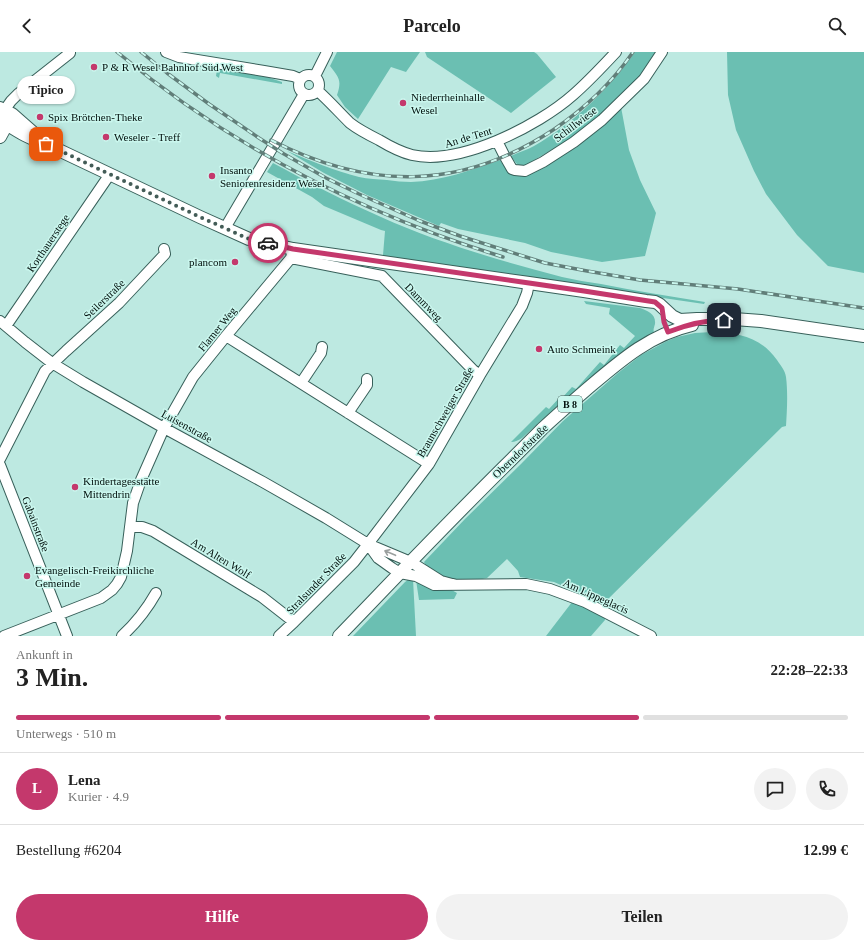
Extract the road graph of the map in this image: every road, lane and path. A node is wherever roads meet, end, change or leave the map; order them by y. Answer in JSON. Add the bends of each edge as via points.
{"nodes":[{"id":1,"x":166,"y":52,"type":"edge"},
{"id":2,"x":327,"y":52,"type":"edge"},
{"id":3,"x":616,"y":52,"type":"edge"},
{"id":4,"x":662,"y":52,"type":"edge"},
{"id":5,"x":70,"y":53,"type":"dead end"},
{"id":6,"x":315,"y":76,"type":"junction"},
{"id":7,"x":300,"y":79,"type":"junction"},
{"id":8,"x":318,"y":91,"type":"junction"},
{"id":9,"x":304,"y":94,"type":"junction"},
{"id":10,"x":4,"y":116,"type":"edge"},
{"id":11,"x":0,"y":136,"type":"edge"},
{"id":12,"x":497,"y":141,"type":"junction"},
{"id":13,"x":110,"y":174,"type":"junction"},
{"id":14,"x":226,"y":228,"type":"junction"},
{"id":15,"x":164,"y":249,"type":"dead end"},
{"id":16,"x":292,"y":254,"type":"junction"},
{"id":17,"x":529,"y":283,"type":"junction"},
{"id":18,"x":662,"y":308,"type":"junction"},
{"id":19,"x":734,"y":319,"type":"junction"},
{"id":20,"x":3,"y":324,"type":"edge"},
{"id":21,"x":668,"y":332,"type":"junction"},
{"id":22,"x":226,"y":336,"type":"junction"},
{"id":23,"x":864,"y":336,"type":"edge"},
{"id":24,"x":322,"y":346,"type":"dead end"},
{"id":25,"x":52,"y":363,"type":"junction"},
{"id":26,"x":480,"y":375,"type":"junction"},
{"id":27,"x":367,"y":379,"type":"dead end"},
{"id":28,"x":301,"y":383,"type":"junction"},
{"id":29,"x":348,"y":413,"type":"junction"},
{"id":30,"x":164,"y":428,"type":"junction"},
{"id":31,"x":0,"y":459,"type":"edge"},
{"id":32,"x":429,"y":464,"type":"junction"},
{"id":33,"x":0,"y":465,"type":"edge"},
{"id":34,"x":2,"y":479,"type":"edge"},
{"id":35,"x":130,"y":527,"type":"junction"},
{"id":36,"x":368,"y":544,"type":"junction"},
{"id":37,"x":414,"y":565,"type":"junction"},
{"id":38,"x":400,"y":573,"type":"junction"},
{"id":39,"x":456,"y":585,"type":"junction"},
{"id":40,"x":156,"y":593,"type":"dead end"},
{"id":41,"x":58,"y":615,"type":"junction"},
{"id":42,"x":294,"y":622,"type":"junction"},
{"id":43,"x":4,"y":636,"type":"edge"},
{"id":44,"x":67,"y":636,"type":"edge"},
{"id":45,"x":122,"y":636,"type":"edge"},
{"id":46,"x":279,"y":636,"type":"edge"},
{"id":47,"x":339,"y":636,"type":"edge"},
{"id":48,"x":651,"y":636,"type":"edge"}],
"edges":[{"from":1,"to":7,"type":"street","via":[[179,57],[264,70]]},
{"from":2,"to":6,"type":"street"},
{"from":3,"to":12,"type":"street","name":"An de Tent","via":[[572,96],[543,117]]},
{"from":4,"to":12,"type":"street","name":"Schillwiese","via":[[644,79],[602,120],[543,162],[525,171],[512,169]]},
{"from":5,"to":10,"type":"street","via":[[26,88]]},
{"from":6,"to":7,"type":"street","via":[[308,74]]},
{"from":6,"to":8,"type":"street","via":[[320,85]]},
{"from":7,"to":9,"type":"street","via":[[300,89]]},
{"from":8,"to":9,"type":"street","via":[[312,95]]},
{"from":8,"to":12,"type":"street","name":"An de Tent","via":[[355,127],[411,155],[444,157]]},
{"from":9,"to":14,"type":"street"},
{"from":10,"to":11,"type":"main road"},
{"from":10,"to":13,"type":"main road","via":[[46,144]]},
{"from":13,"to":14,"type":"main road"},
{"from":13,"to":20,"type":"street","name":"Korthauerstege"},
{"from":14,"to":16,"type":"main road"},
{"from":15,"to":25,"type":"street","name":"Seilerstraße","via":[[165,254],[119,303]]},
{"from":16,"to":17,"type":"main road"},
{"from":16,"to":22,"type":"street","name":"Flamer Weg"},
{"from":16,"to":26,"type":"street","name":"Dammweg","via":[[382,276]]},
{"from":17,"to":18,"type":"main road","via":[[646,300],[655,302]]},
{"from":17,"to":26,"type":"street","name":"Braunschweiger Straße","via":[[522,306]]},
{"from":18,"to":19,"type":"main road","via":[[680,320]]},
{"from":18,"to":21,"type":"main road"},
{"from":19,"to":21,"type":"main road","name":"Oberndorfstraße","number":"B 8","via":[[713,320]]},
{"from":19,"to":23,"type":"main road","number":"B 8"},
{"from":20,"to":25,"type":"street","name":"Luisenstraße"},
{"from":21,"to":37,"type":"main road","name":"Oberndorfstraße","number":"B 8","via":[[636,349],[541,430],[481,489]]},
{"from":22,"to":28,"type":"street"},
{"from":22,"to":30,"type":"street","name":"Flamer Weg","via":[[193,377]]},
{"from":24,"to":28,"type":"street","via":[[321,353]]},
{"from":25,"to":30,"type":"street","name":"Luisenstraße"},
{"from":25,"to":31,"type":"street","via":[[45,371]]},
{"from":26,"to":32,"type":"street","name":"Braunschweiger Straße"},
{"from":27,"to":29,"type":"street","via":[[367,385]]},
{"from":28,"to":29,"type":"street"},
{"from":29,"to":32,"type":"street"},
{"from":30,"to":35,"type":"street","name":"Flamer Weg","via":[[133,503]]},
{"from":30,"to":36,"type":"street","name":"Luisenstraße"},
{"from":32,"to":36,"type":"street","name":"Braunschweiger Straße"},
{"from":33,"to":34,"type":"street","name":"Gabainstraße"},
{"from":34,"to":41,"type":"street","name":"Gabainstraße"},
{"from":35,"to":41,"type":"street","name":"Flamer Weg","via":[[126,558],[117,584],[101,598]]},
{"from":35,"to":42,"type":"street","name":"Am Alten Wolf","via":[[142,527],[153,531],[262,597]]},
{"from":37,"to":36,"type":"street","name":"Luisenstraße","one_way":true},
{"from":36,"to":38,"type":"street","name":"Luisenstraße","via":[[378,558]]},
{"from":36,"to":42,"type":"street","name":"Stralsunder Straße","via":[[354,562]]},
{"from":37,"to":38,"type":"main road","name":"Oberndorfstraße","number":"B 8"},
{"from":37,"to":39,"type":"street","name":"Am Lippeglacis","via":[[441,581]]},
{"from":38,"to":39,"type":"street","name":"Am Lippeglacis","via":[[416,576],[434,585]]},
{"from":38,"to":47,"type":"main road","name":"Oberndorfstraße","number":"B 8"},
{"from":39,"to":48,"type":"street","name":"Am Lippeglacis","via":[[526,584],[550,589],[585,602]]},
{"from":40,"to":45,"type":"street","via":[[150,604]]},
{"from":41,"to":43,"type":"street","name":"Flamer Weg"},
{"from":41,"to":44,"type":"street","name":"Gabainstraße"},
{"from":42,"to":46,"type":"street","name":"Stralsunder Straße"}]}
